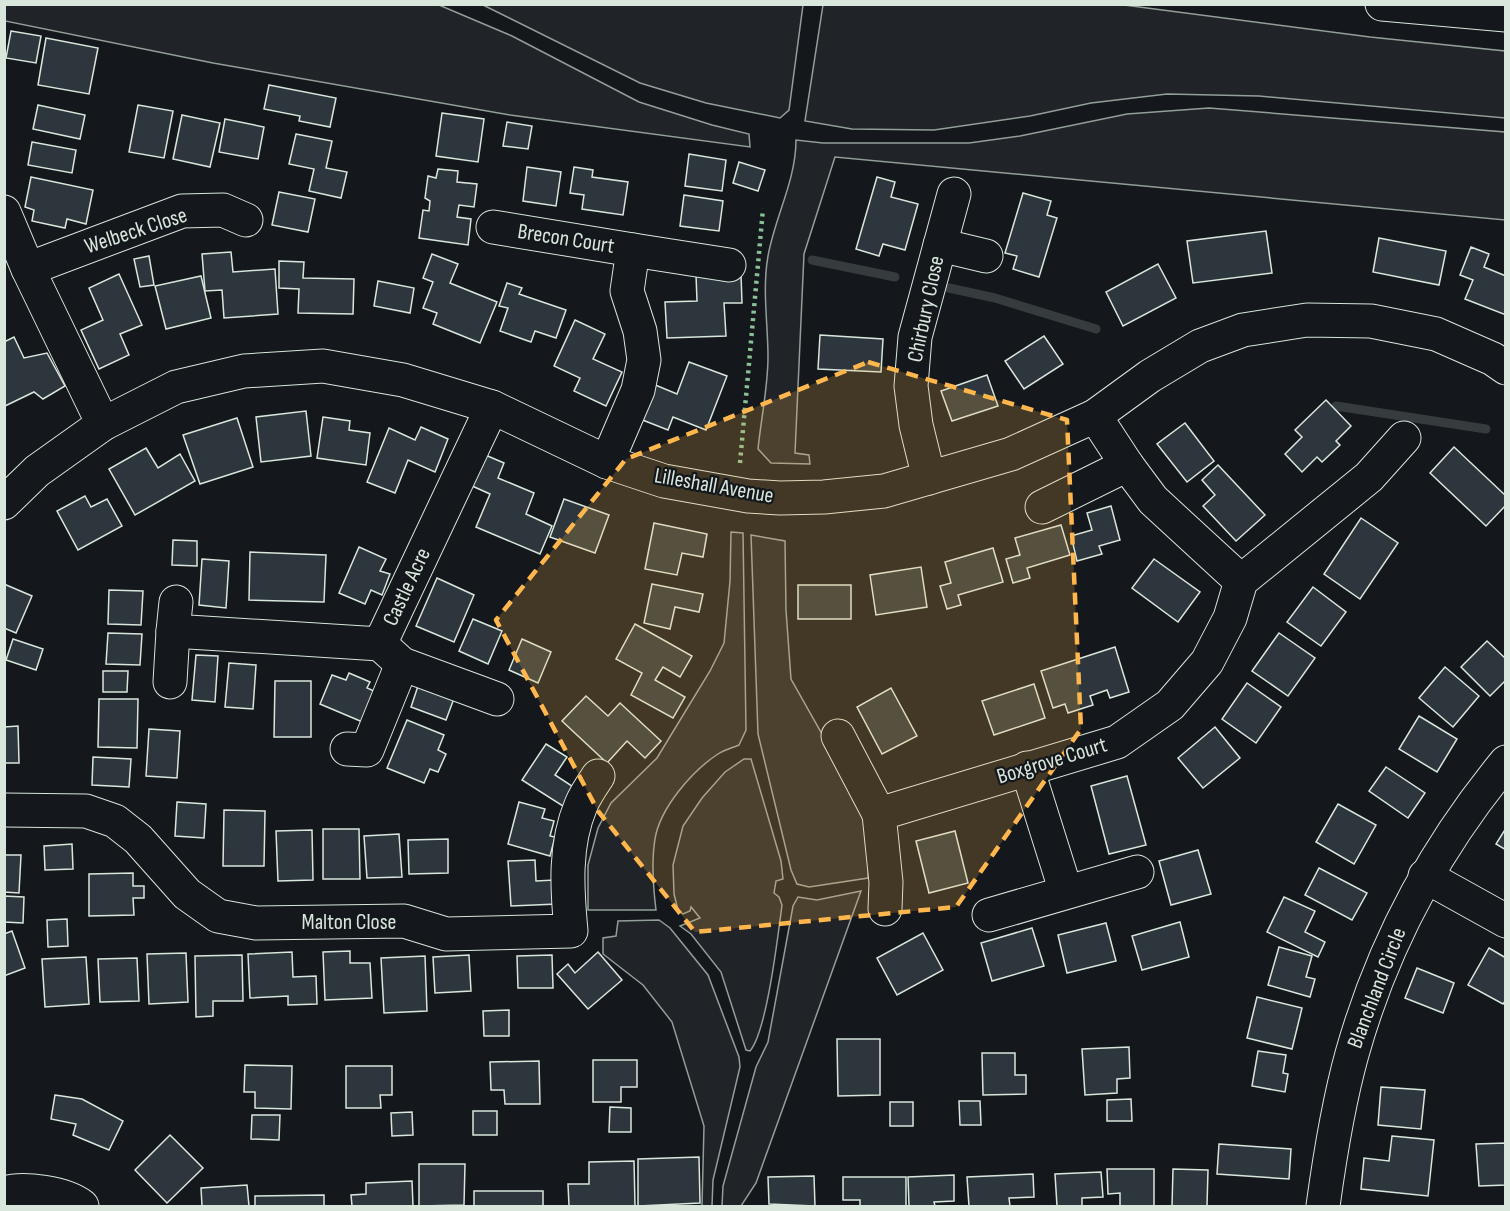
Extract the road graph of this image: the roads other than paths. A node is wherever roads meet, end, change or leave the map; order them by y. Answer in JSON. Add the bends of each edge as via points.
{"nodes":[{"id":1,"x":1382,"y":4,"type":"edge"},
{"id":2,"x":1506,"y":15,"type":"edge"},
{"id":3,"x":954,"y":194,"type":"dead end"},
{"id":4,"x":4,"y":212,"type":"edge"},
{"id":5,"x":246,"y":220,"type":"dead end"},
{"id":6,"x":493,"y":227,"type":"dead end"},
{"id":7,"x":940,"y":245,"type":"junction"},
{"id":8,"x":633,"y":250,"type":"junction"},
{"id":9,"x":986,"y":256,"type":"dead end"},
{"id":10,"x":729,"y":265,"type":"dead end"},
{"id":11,"x":28,"y":269,"type":"junction"},
{"id":12,"x":1506,"y":368,"type":"edge"},
{"id":13,"x":492,"y":407,"type":"junction"},
{"id":14,"x":1095,"y":416,"type":"junction"},
{"id":15,"x":103,"y":424,"type":"junction"},
{"id":16,"x":1404,"y":438,"type":"dead end"},
{"id":17,"x":607,"y":462,"type":"junction"},
{"id":18,"x":1127,"y":465,"type":"junction"},
{"id":19,"x":929,"y":478,"type":"junction"},
{"id":20,"x":4,"y":503,"type":"edge"},
{"id":21,"x":1042,"y":507,"type":"dead end"},
{"id":22,"x":1241,"y":581,"type":"junction"},
{"id":23,"x":391,"y":654,"type":"junction"},
{"id":24,"x":170,"y":682,"type":"dead end"},
{"id":25,"x":497,"y":699,"type":"dead end"},
{"id":26,"x":838,"y":736,"type":"dead end"},
{"id":27,"x":347,"y":749,"type":"dead end"},
{"id":28,"x":1506,"y":762,"type":"edge"},
{"id":29,"x":1027,"y":768,"type":"junction"},
{"id":30,"x":598,"y":776,"type":"dead end"},
{"id":31,"x":4,"y":810,"type":"edge"},
{"id":32,"x":879,"y":814,"type":"junction"},
{"id":33,"x":1137,"y":872,"type":"dead end"},
{"id":34,"x":1425,"y":876,"type":"junction"},
{"id":35,"x":1066,"y":892,"type":"junction"},
{"id":36,"x":885,"y":909,"type":"dead end"},
{"id":37,"x":990,"y":915,"type":"dead end"},
{"id":38,"x":1506,"y":921,"type":"edge"},
{"id":39,"x":6,"y":1186,"type":"edge"},
{"id":40,"x":82,"y":1206,"type":"edge"},
{"id":41,"x":1323,"y":1206,"type":"edge"}],
"edges":[{"from":1,"to":2,"type":"street"},
{"from":3,"to":7,"type":"street","name":"Chirbury Close"},
{"from":4,"to":11,"type":"street"},
{"from":5,"to":11,"type":"street","name":"Welbeck Close","via":[[223,210],[182,211]]},
{"from":6,"to":8,"type":"street","name":"Brecon Court"},
{"from":7,"to":9,"type":"street","name":"Chirbury Close"},
{"from":7,"to":19,"type":"street","name":"Chirbury Close","via":[[915,338],[911,386]]},
{"from":8,"to":10,"type":"street"},
{"from":8,"to":17,"type":"street","name":"Brecon Court","via":[[627,291],[640,331],[644,360],[638,390]]},
{"from":11,"to":15,"type":"street"},
{"from":12,"to":14,"type":"street","name":"Lilleshall Avenue","via":[[1436,334],[1371,321],[1307,320],[1244,330],[1200,346]]},
{"from":13,"to":15,"type":"street","name":"Lilleshall Avenue","via":[[403,380],[323,366],[244,371],[176,387]]},
{"from":13,"to":17,"type":"street","name":"Lilleshall Avenue"},
{"from":13,"to":23,"type":"street","name":"Castle Acre"},
{"from":14,"to":18,"type":"street"},
{"from":14,"to":19,"type":"street","name":"Lilleshall Avenue","via":[[1011,454]]},
{"from":15,"to":20,"type":"street","name":"Lilleshall Avenue","via":[[37,471]]},
{"from":16,"to":22,"type":"street","via":[[1369,477]]},
{"from":17,"to":19,"type":"street","name":"Lilleshall Avenue","via":[[664,481],[780,498],[884,491]]},
{"from":18,"to":21,"type":"street"},
{"from":18,"to":22,"type":"street","via":[[1154,500]]},
{"from":22,"to":29,"type":"street","name":"Boxgrove Court","via":[[1230,618],[1208,662],[1170,705],[1117,741]]},
{"from":23,"to":24,"type":"street","name":"Castle Acre","via":[[175,617]]},
{"from":23,"to":25,"type":"street"},
{"from":23,"to":27,"type":"street","via":[[367,750]]},
{"from":26,"to":32,"type":"street"},
{"from":28,"to":34,"type":"street","name":"Blanchland Circle","via":[[1481,791]]},
{"from":29,"to":32,"type":"street","name":"Boxgrove Court"},
{"from":29,"to":35,"type":"street"},
{"from":30,"to":31,"type":"street","name":"Malton Close","via":[[581,804],[570,839],[567,880],[571,931],[446,934],[404,921],[256,923],[218,916],[187,894],[138,839],[115,821],[86,811]]},
{"from":32,"to":36,"type":"street"},
{"from":33,"to":35,"type":"street"},
{"from":34,"to":38,"type":"street"},
{"from":34,"to":41,"type":"street","name":"Blanchland Circle","via":[[1380,969],[1352,1054],[1335,1127]]},
{"from":35,"to":37,"type":"street"},
{"from":39,"to":40,"type":"street","via":[[44,1192]]}]}
